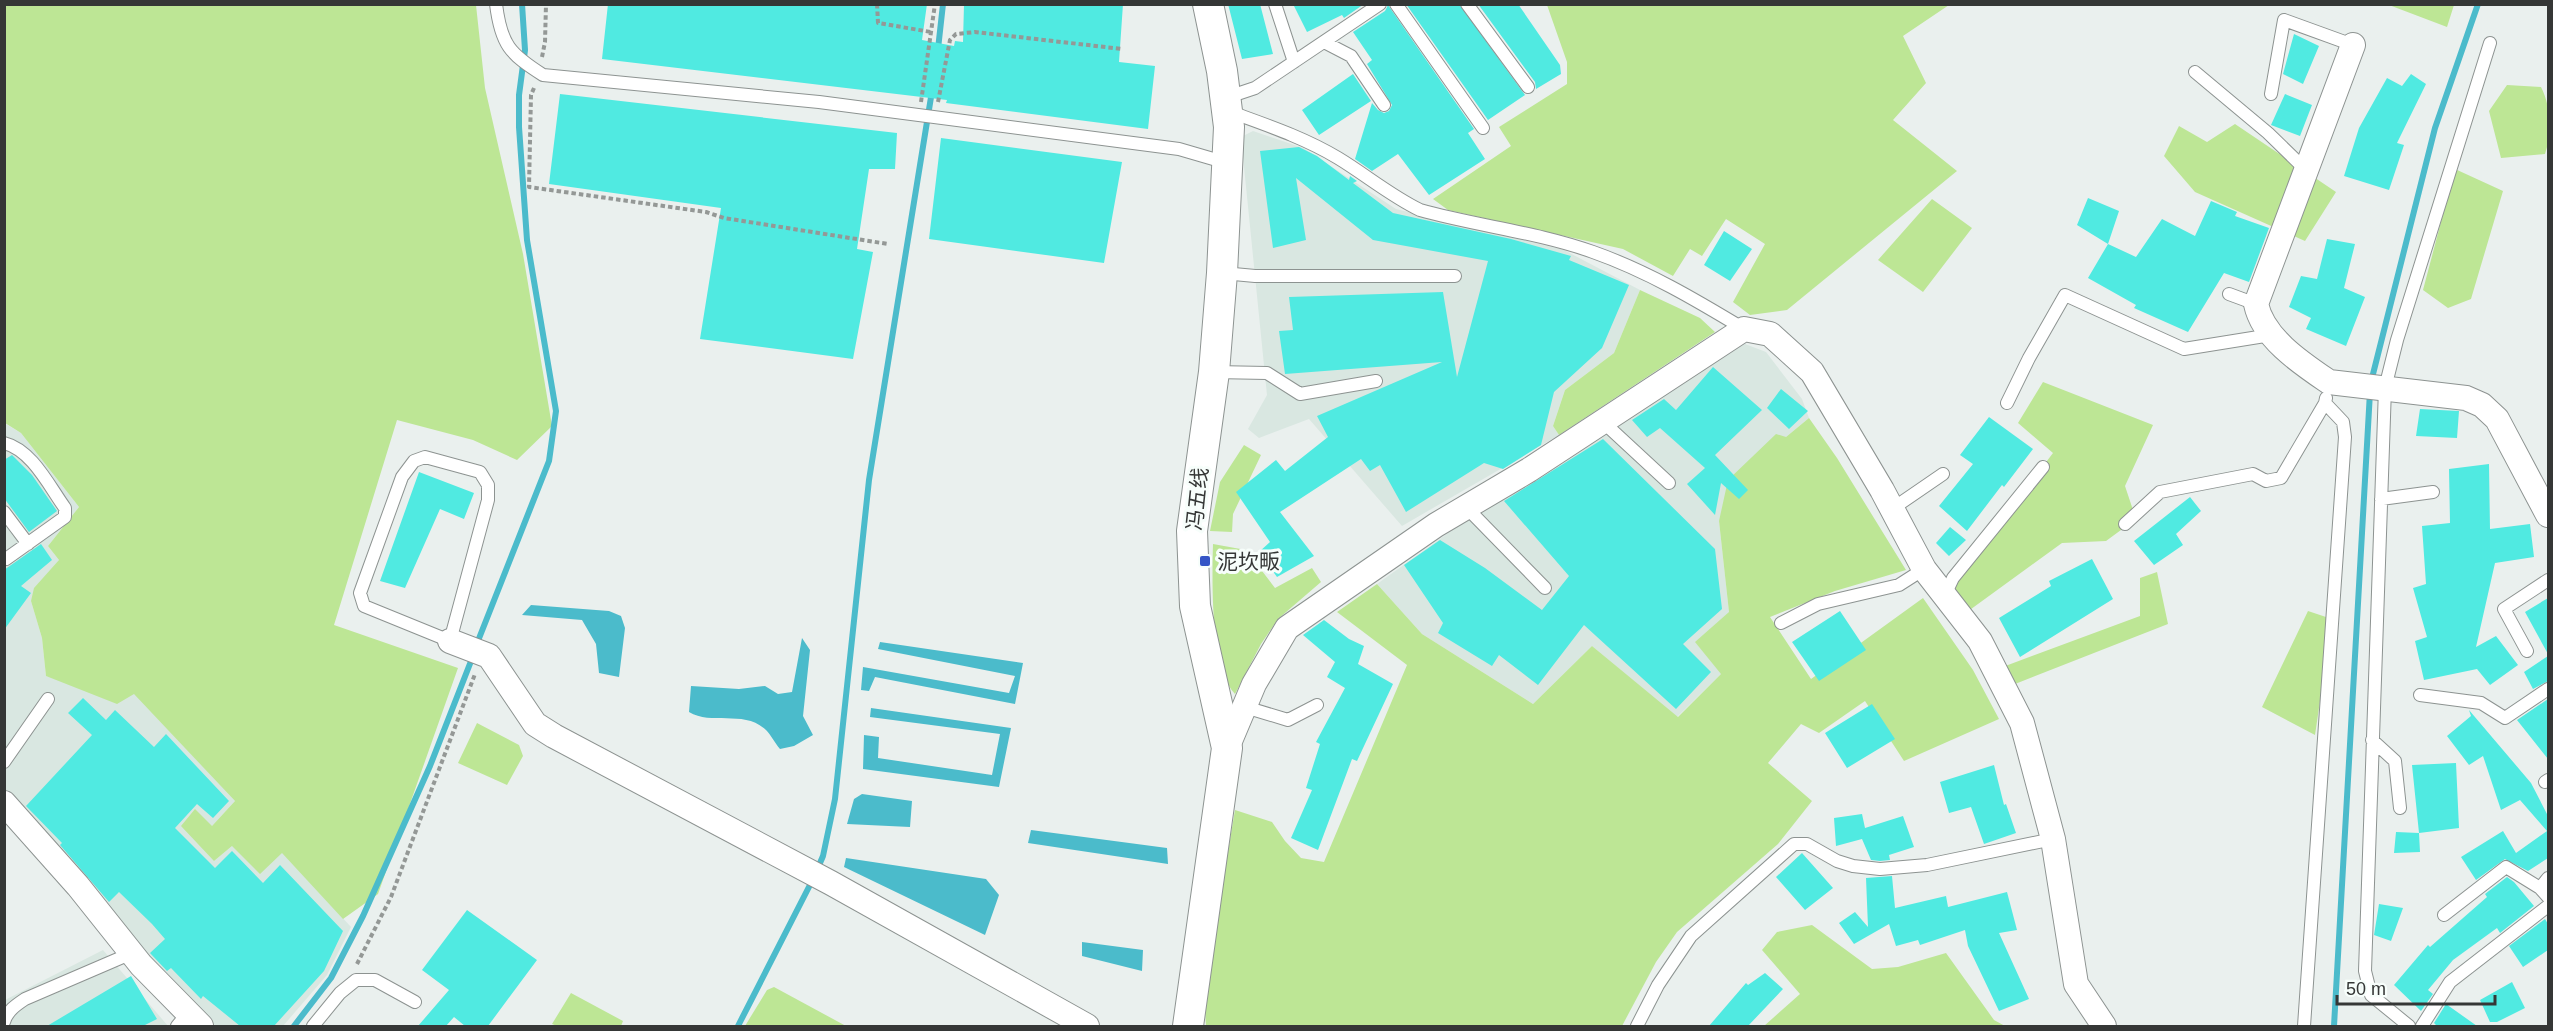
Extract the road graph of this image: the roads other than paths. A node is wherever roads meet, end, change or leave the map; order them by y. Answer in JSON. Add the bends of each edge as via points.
{"nodes":[{"id":1,"x":496,"y":4,"type":"edge"},
{"id":2,"x":1208,"y":4,"type":"edge"},
{"id":3,"x":1275,"y":4,"type":"edge"},
{"id":4,"x":1380,"y":4,"type":"edge"},
{"id":5,"x":1396,"y":4,"type":"edge"},
{"id":6,"x":1467,"y":4,"type":"edge"},
{"id":7,"x":1324,"y":42,"type":"junction"},
{"id":8,"x":2490,"y":43,"type":"dead end"},
{"id":9,"x":2353,"y":45,"type":"joint"},
{"id":10,"x":1294,"y":62,"type":"junction"},
{"id":11,"x":2195,"y":72,"type":"dead end"},
{"id":12,"x":1528,"y":87,"type":"dead end"},
{"id":13,"x":2271,"y":94,"type":"dead end"},
{"id":14,"x":1226,"y":104,"type":"junction"},
{"id":15,"x":1384,"y":105,"type":"dead end"},
{"id":16,"x":1483,"y":128,"type":"dead end"},
{"id":17,"x":1227,"y":163,"type":"junction"},
{"id":18,"x":2306,"y":170,"type":"junction"},
{"id":19,"x":1222,"y":273,"type":"junction"},
{"id":20,"x":1455,"y":276,"type":"dead end"},
{"id":21,"x":2229,"y":294,"type":"dead end"},
{"id":22,"x":2256,"y":304,"type":"junction"},
{"id":23,"x":1744,"y":329,"type":"junction"},
{"id":24,"x":2271,"y":334,"type":"junction"},
{"id":25,"x":1214,"y":372,"type":"junction"},
{"id":26,"x":1376,"y":381,"type":"dead end"},
{"id":27,"x":2385,"y":388,"type":"junction"},
{"id":28,"x":2327,"y":392,"type":"junction"},
{"id":29,"x":2007,"y":403,"type":"dead end"},
{"id":30,"x":1602,"y":421,"type":"junction"},
{"id":31,"x":5,"y":444,"type":"edge"},
{"id":32,"x":2043,"y":467,"type":"dead end"},
{"id":33,"x":1943,"y":474,"type":"dead end"},
{"id":34,"x":1670,"y":483,"type":"dead end"},
{"id":35,"x":2433,"y":492,"type":"dead end"},
{"id":36,"x":2381,"y":499,"type":"junction"},
{"id":37,"x":1466,"y":507,"type":"junction"},
{"id":38,"x":1892,"y":509,"type":"junction"},
{"id":39,"x":4,"y":512,"type":"edge"},
{"id":40,"x":2548,"y":515,"type":"edge"},
{"id":41,"x":2126,"y":524,"type":"dead end"},
{"id":42,"x":28,"y":544,"type":"junction"},
{"id":43,"x":4,"y":558,"type":"edge"},
{"id":44,"x":1924,"y":568,"type":"junction"},
{"id":45,"x":2548,"y":580,"type":"edge"},
{"id":46,"x":1545,"y":588,"type":"dead end"},
{"id":47,"x":1945,"y":595,"type":"junction"},
{"id":48,"x":1781,"y":623,"type":"dead end"},
{"id":49,"x":450,"y":641,"type":"junction"},
{"id":50,"x":2527,"y":651,"type":"dead end"},
{"id":51,"x":2548,"y":689,"type":"edge"},
{"id":52,"x":2420,"y":695,"type":"dead end"},
{"id":53,"x":48,"y":699,"type":"dead end"},
{"id":54,"x":1317,"y":705,"type":"dead end"},
{"id":55,"x":1245,"y":707,"type":"junction"},
{"id":56,"x":2372,"y":741,"type":"junction"},
{"id":57,"x":1227,"y":748,"type":"junction"},
{"id":58,"x":4,"y":762,"type":"edge"},
{"id":59,"x":4,"y":803,"type":"edge"},
{"id":60,"x":2400,"y":808,"type":"dead end"},
{"id":61,"x":2053,"y":839,"type":"junction"},
{"id":62,"x":2548,"y":878,"type":"edge"},
{"id":63,"x":2544,"y":892,"type":"edge"},
{"id":64,"x":2548,"y":906,"type":"edge"},
{"id":65,"x":2444,"y":915,"type":"dead end"},
{"id":66,"x":132,"y":953,"type":"junction"},
{"id":67,"x":415,"y":1002,"type":"dead end"},
{"id":68,"x":4,"y":1022,"type":"edge"},
{"id":69,"x":188,"y":1022,"type":"edge"},
{"id":70,"x":314,"y":1026,"type":"edge"},
{"id":71,"x":1087,"y":1026,"type":"edge"},
{"id":72,"x":1188,"y":1026,"type":"edge"},
{"id":73,"x":1637,"y":1026,"type":"edge"},
{"id":74,"x":2104,"y":1026,"type":"edge"},
{"id":75,"x":2304,"y":1026,"type":"edge"},
{"id":76,"x":2409,"y":1026,"type":"edge"},
{"id":77,"x":2422,"y":1026,"type":"edge"}],
"edges":[{"from":1,"to":17,"type":"lane","via":[[504,39],[516,58],[543,75],[819,102],[1179,149]]},
{"from":2,"to":14,"type":"street","name":"冯五线"},
{"from":3,"to":10,"type":"lane"},
{"from":4,"to":7,"type":"lane"},
{"from":5,"to":16,"type":"lane"},
{"from":6,"to":12,"type":"lane"},
{"from":7,"to":10,"type":"lane"},
{"from":7,"to":15,"type":"lane","via":[[1352,56]]},
{"from":8,"to":27,"type":"lane"},
{"from":9,"to":13,"type":"lane","via":[[2284,20]]},
{"from":9,"to":18,"type":"street"},
{"from":10,"to":14,"type":"lane"},
{"from":11,"to":18,"type":"lane"},
{"from":14,"to":17,"type":"street","name":"冯五线"},
{"from":14,"to":23,"type":"lane","via":[[1298,136],[1420,210],[1532,234],[1594,253],[1675,288]]},
{"from":17,"to":19,"type":"street","name":"冯五线"},
{"from":18,"to":22,"type":"street"},
{"from":19,"to":20,"type":"lane"},
{"from":19,"to":25,"type":"street","name":"冯五线"},
{"from":21,"to":22,"type":"lane"},
{"from":22,"to":24,"type":"street","via":[[2259,319]]},
{"from":23,"to":30,"type":"street"},
{"from":23,"to":38,"type":"street","via":[[1770,334],[1812,372]]},
{"from":24,"to":28,"type":"street","via":[[2310,369]]},
{"from":24,"to":29,"type":"lane","via":[[2184,349],[2065,296]]},
{"from":25,"to":26,"type":"lane","via":[[1267,373],[1300,394]]},
{"from":25,"to":57,"type":"street","name":"冯五线","via":[[1192,531],[1195,606]]},
{"from":27,"to":28,"type":"street","via":[[2356,385]]},
{"from":27,"to":36,"type":"lane"},
{"from":27,"to":40,"type":"street","via":[[2466,398],[2482,405],[2497,419]]},
{"from":28,"to":41,"type":"lane","via":[[2281,478],[2266,481],[2253,474],[2160,492]]},
{"from":28,"to":75,"type":"lane","via":[[2343,422],[2345,437]]},
{"from":30,"to":34,"type":"lane"},
{"from":30,"to":37,"type":"street"},
{"from":31,"to":42,"type":"lane","via":[[15,446],[28,457],[65,508],[65,517]]},
{"from":32,"to":47,"type":"lane","via":[[1953,578]]},
{"from":33,"to":38,"type":"lane"},
{"from":35,"to":36,"type":"lane"},
{"from":36,"to":56,"type":"lane"},
{"from":37,"to":46,"type":"lane"},
{"from":37,"to":55,"type":"street","via":[[1287,628]]},
{"from":38,"to":44,"type":"street"},
{"from":39,"to":42,"type":"lane"},
{"from":42,"to":43,"type":"lane"},
{"from":44,"to":47,"type":"street"},
{"from":44,"to":48,"type":"lane","via":[[1899,585],[1818,604]]},
{"from":45,"to":50,"type":"lane","via":[[2504,609]]},
{"from":47,"to":61,"type":"street","via":[[1980,641],[2022,723]]},
{"from":49,"to":49,"type":"lane","via":[[488,500],[488,485],[480,472],[425,457],[414,460],[402,477],[360,593],[364,606]]},
{"from":49,"to":71,"type":"street","via":[[489,656],[535,724],[831,882]]},
{"from":51,"to":52,"type":"lane","via":[[2505,718],[2481,703]]},
{"from":53,"to":58,"type":"lane"},
{"from":54,"to":55,"type":"lane","via":[[1288,720]]},
{"from":55,"to":57,"type":"street"},
{"from":56,"to":60,"type":"lane","via":[[2395,761]]},
{"from":56,"to":76,"type":"lane","via":[[2365,971],[2371,995]]},
{"from":57,"to":72,"type":"street","name":"冯五线"},
{"from":59,"to":66,"type":"street"},
{"from":61,"to":73,"type":"lane","via":[[1927,865],[1880,869],[1853,866],[1808,844],[1794,844],[1691,936],[1658,985]]},
{"from":61,"to":74,"type":"street","via":[[2076,984]]},
{"from":62,"to":63,"type":"lane"},
{"from":63,"to":65,"type":"lane","via":[[2506,867]]},
{"from":64,"to":77,"type":"lane","via":[[2450,982]]},
{"from":66,"to":68,"type":"lane","via":[[25,999]]},
{"from":66,"to":69,"type":"street"},
{"from":67,"to":70,"type":"lane","via":[[375,980],[356,980],[340,993]]}]}
